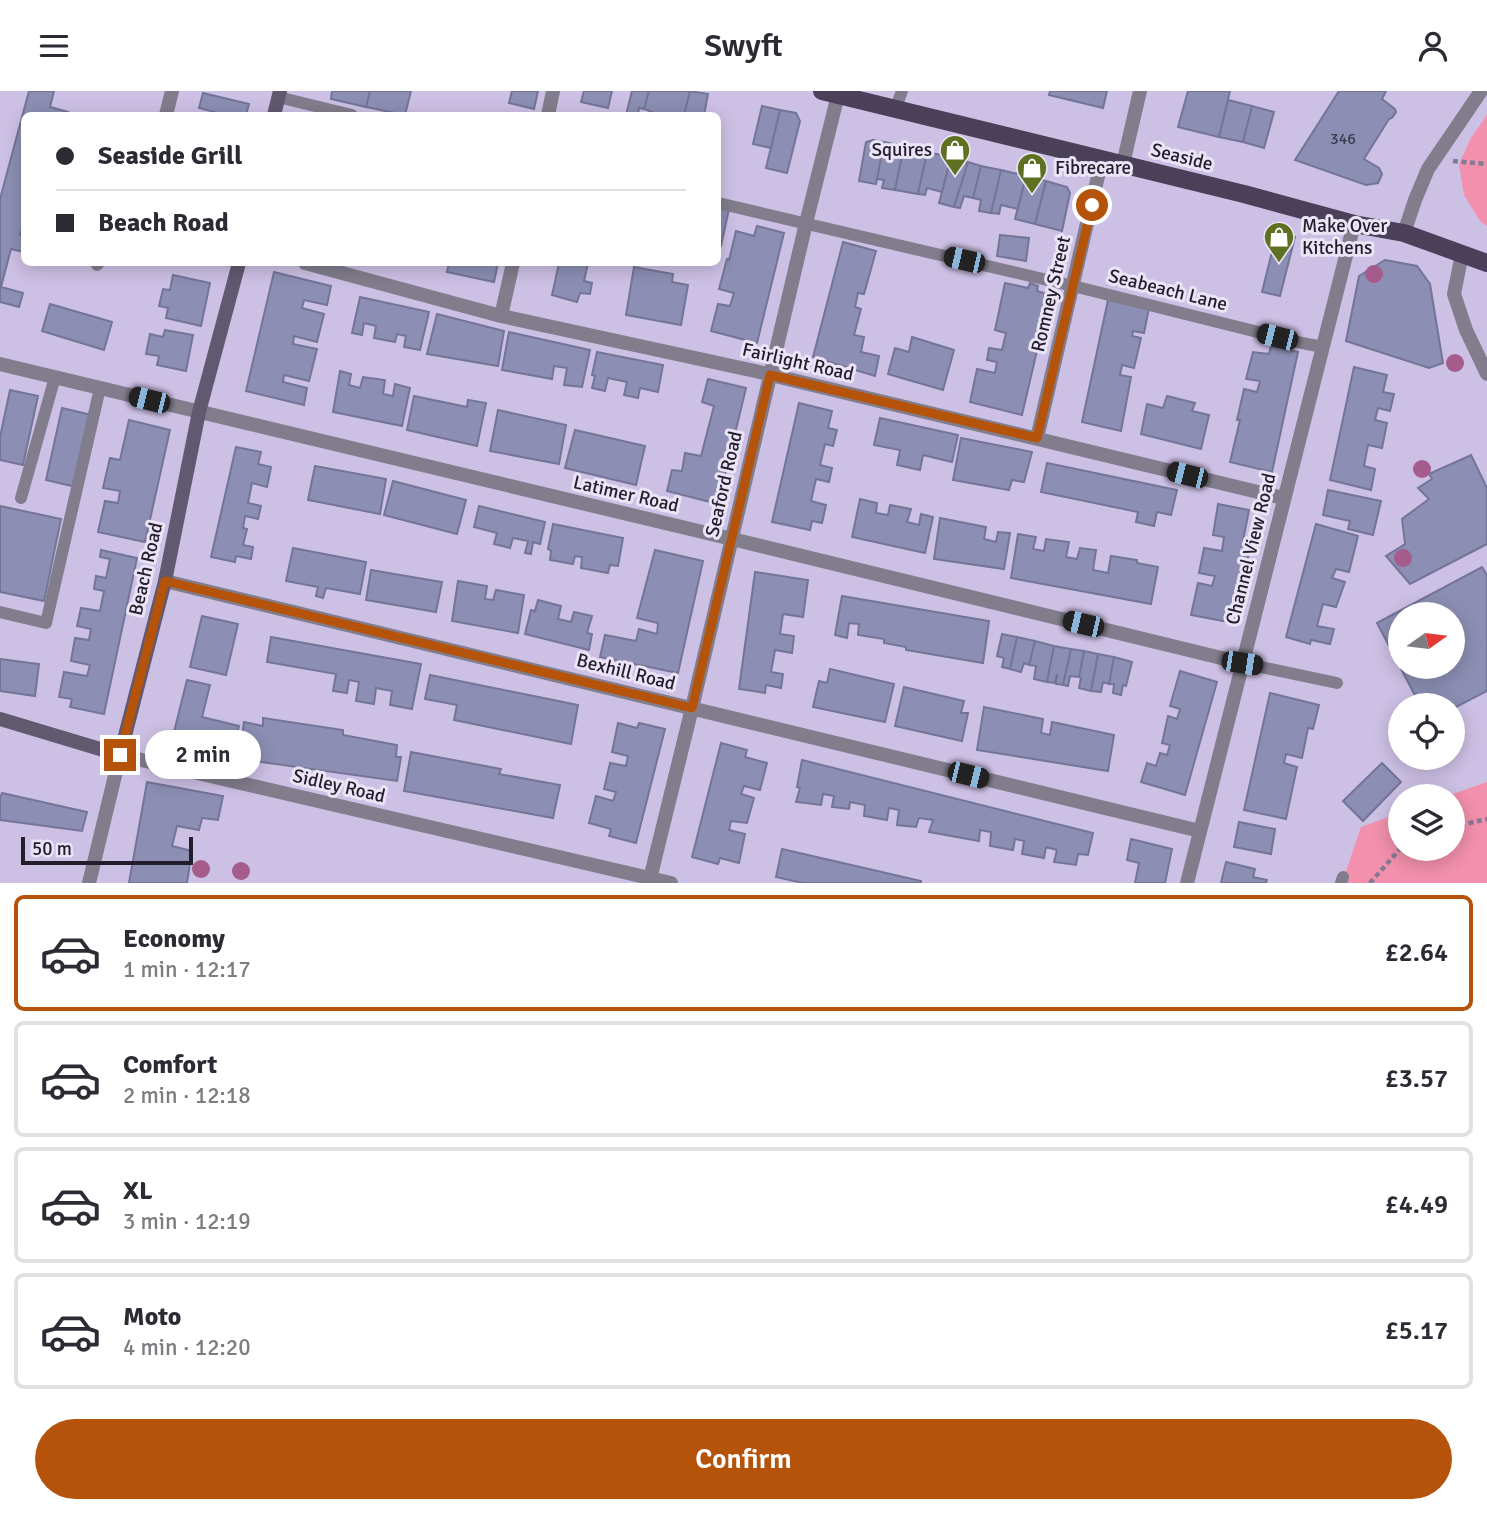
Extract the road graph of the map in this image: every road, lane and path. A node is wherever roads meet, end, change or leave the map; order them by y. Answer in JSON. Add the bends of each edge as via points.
{"nodes":[{"id":1,"x":172,"y":91,"type":"edge"},
{"id":2,"x":553,"y":91,"type":"edge"},
{"id":3,"x":902,"y":91,"type":"edge"},
{"id":4,"x":1140,"y":91,"type":"edge"},
{"id":5,"x":1481,"y":91,"type":"edge"},
{"id":6,"x":279,"y":93,"type":"edge"},
{"id":7,"x":830,"y":93,"type":"edge"},
{"id":8,"x":895,"y":110,"type":"junction"},
{"id":9,"x":167,"y":112,"type":"edge"},
{"id":10,"x":275,"y":112,"type":"edge"},
{"id":11,"x":342,"y":112,"type":"edge"},
{"id":12,"x":549,"y":112,"type":"edge"},
{"id":13,"x":1102,"y":159,"type":"junction"},
{"id":14,"x":1435,"y":159,"type":"junction"},
{"id":15,"x":1123,"y":164,"type":"junction"},
{"id":16,"x":1487,"y":164,"type":"edge"},
{"id":17,"x":721,"y":204,"type":"edge"},
{"id":18,"x":806,"y":223,"type":"junction"},
{"id":19,"x":1354,"y":225,"type":"junction"},
{"id":20,"x":1404,"y":233,"type":"junction"},
{"id":21,"x":1461,"y":254,"type":"junction"},
{"id":22,"x":1487,"y":263,"type":"edge"},
{"id":23,"x":238,"y":266,"type":"edge"},
{"id":24,"x":316,"y":266,"type":"edge"},
{"id":25,"x":512,"y":266,"type":"edge"},
{"id":26,"x":1073,"y":286,"type":"junction"},
{"id":27,"x":500,"y":316,"type":"junction"},
{"id":28,"x":1323,"y":347,"type":"junction"},
{"id":29,"x":0,"y":364,"type":"edge"},
{"id":30,"x":1487,"y":374,"type":"edge"},
{"id":31,"x":770,"y":375,"type":"junction"},
{"id":32,"x":55,"y":377,"type":"junction"},
{"id":33,"x":100,"y":388,"type":"junction"},
{"id":34,"x":199,"y":412,"type":"junction"},
{"id":35,"x":1037,"y":438,"type":"junction"},
{"id":36,"x":21,"y":498,"type":"dead end"},
{"id":37,"x":1283,"y":498,"type":"junction"},
{"id":38,"x":732,"y":538,"type":"junction"},
{"id":39,"x":165,"y":581,"type":"junction"},
{"id":40,"x":0,"y":612,"type":"edge"},
{"id":41,"x":1242,"y":663,"type":"junction"},
{"id":42,"x":1337,"y":683,"type":"dead end"},
{"id":43,"x":692,"y":708,"type":"junction"},
{"id":44,"x":0,"y":719,"type":"edge"},
{"id":45,"x":120,"y":755,"type":"junction"},
{"id":46,"x":1487,"y":819,"type":"edge"},
{"id":47,"x":1465,"y":824,"type":"edge"},
{"id":48,"x":1200,"y":831,"type":"junction"},
{"id":49,"x":1389,"y":861,"type":"edge"},
{"id":50,"x":649,"y":880,"type":"edge"},
{"id":51,"x":89,"y":883,"type":"edge"},
{"id":52,"x":671,"y":883,"type":"edge"},
{"id":53,"x":1187,"y":883,"type":"edge"},
{"id":54,"x":1370,"y":883,"type":"edge"}],
"edges":[{"from":1,"to":9,"type":"street"},
{"from":2,"to":12,"type":"street"},
{"from":3,"to":8,"type":"lane"},
{"from":4,"to":15,"type":"street"},
{"from":5,"to":14,"type":"street"},
{"from":6,"to":10,"type":"main road"},
{"from":6,"to":11,"type":"lane"},
{"from":7,"to":8,"type":"main road","name":"Seaside"},
{"from":7,"to":18,"type":"street","name":"Seaford Road"},
{"from":8,"to":13,"type":"main road","name":"Seaside"},
{"from":13,"to":15,"type":"main road","name":"Seaside"},
{"from":13,"to":26,"type":"street","name":"Romney Street"},
{"from":14,"to":16,"type":"path"},
{"from":14,"to":20,"type":"street"},
{"from":15,"to":19,"type":"main road","name":"Seaside"},
{"from":17,"to":18,"type":"lane","name":"Seabeach Lane"},
{"from":18,"to":26,"type":"lane","name":"Seabeach Lane"},
{"from":18,"to":31,"type":"street","name":"Seaford Road"},
{"from":19,"to":20,"type":"main road","name":"Seaside"},
{"from":19,"to":28,"type":"street","name":"Channel View Road"},
{"from":20,"to":21,"type":"main road","name":"Seaside"},
{"from":21,"to":22,"type":"main road","name":"Seaside"},
{"from":21,"to":30,"type":"street","via":[[1454,294]]},
{"from":23,"to":34,"type":"main road","name":"Beach Road"},
{"from":24,"to":27,"type":"street","name":"Fairlight Road"},
{"from":25,"to":27,"type":"street"},
{"from":26,"to":28,"type":"lane","name":"Seabeach Lane"},
{"from":26,"to":35,"type":"street","name":"Romney Street"},
{"from":27,"to":31,"type":"street","name":"Fairlight Road"},
{"from":28,"to":37,"type":"street","name":"Channel View Road"},
{"from":29,"to":32,"type":"street","name":"Latimer Road"},
{"from":31,"to":35,"type":"street","name":"Fairlight Road"},
{"from":31,"to":38,"type":"street","name":"Seaford Road"},
{"from":32,"to":33,"type":"street","name":"Latimer Road"},
{"from":32,"to":36,"type":"lane"},
{"from":33,"to":34,"type":"street","name":"Latimer Road"},
{"from":33,"to":40,"type":"lane","via":[[47,623]]},
{"from":34,"to":38,"type":"street","name":"Latimer Road"},
{"from":34,"to":39,"type":"main road","name":"Beach Road"},
{"from":35,"to":37,"type":"street","name":"Fairlight Road"},
{"from":37,"to":41,"type":"street","name":"Channel View Road"},
{"from":38,"to":41,"type":"street","name":"Latimer Road"},
{"from":38,"to":43,"type":"street","name":"Seaford Road"},
{"from":39,"to":43,"type":"street","name":"Bexhill Road"},
{"from":39,"to":45,"type":"main road","name":"Beach Road"},
{"from":41,"to":42,"type":"lane"},
{"from":41,"to":48,"type":"street","name":"Channel View Road"},
{"from":43,"to":48,"type":"street","name":"Bexhill Road"},
{"from":43,"to":50,"type":"street","name":"Seaford Road"},
{"from":44,"to":45,"type":"main road","name":"Sidley Road"},
{"from":45,"to":50,"type":"street","name":"Sidley Road"},
{"from":45,"to":51,"type":"street","name":"Beach Road"},
{"from":46,"to":47,"type":"path"},
{"from":48,"to":53,"type":"street","name":"Channel View Road"},
{"from":49,"to":54,"type":"path"},
{"from":50,"to":52,"type":"street","name":"Sidley Road"}]}
